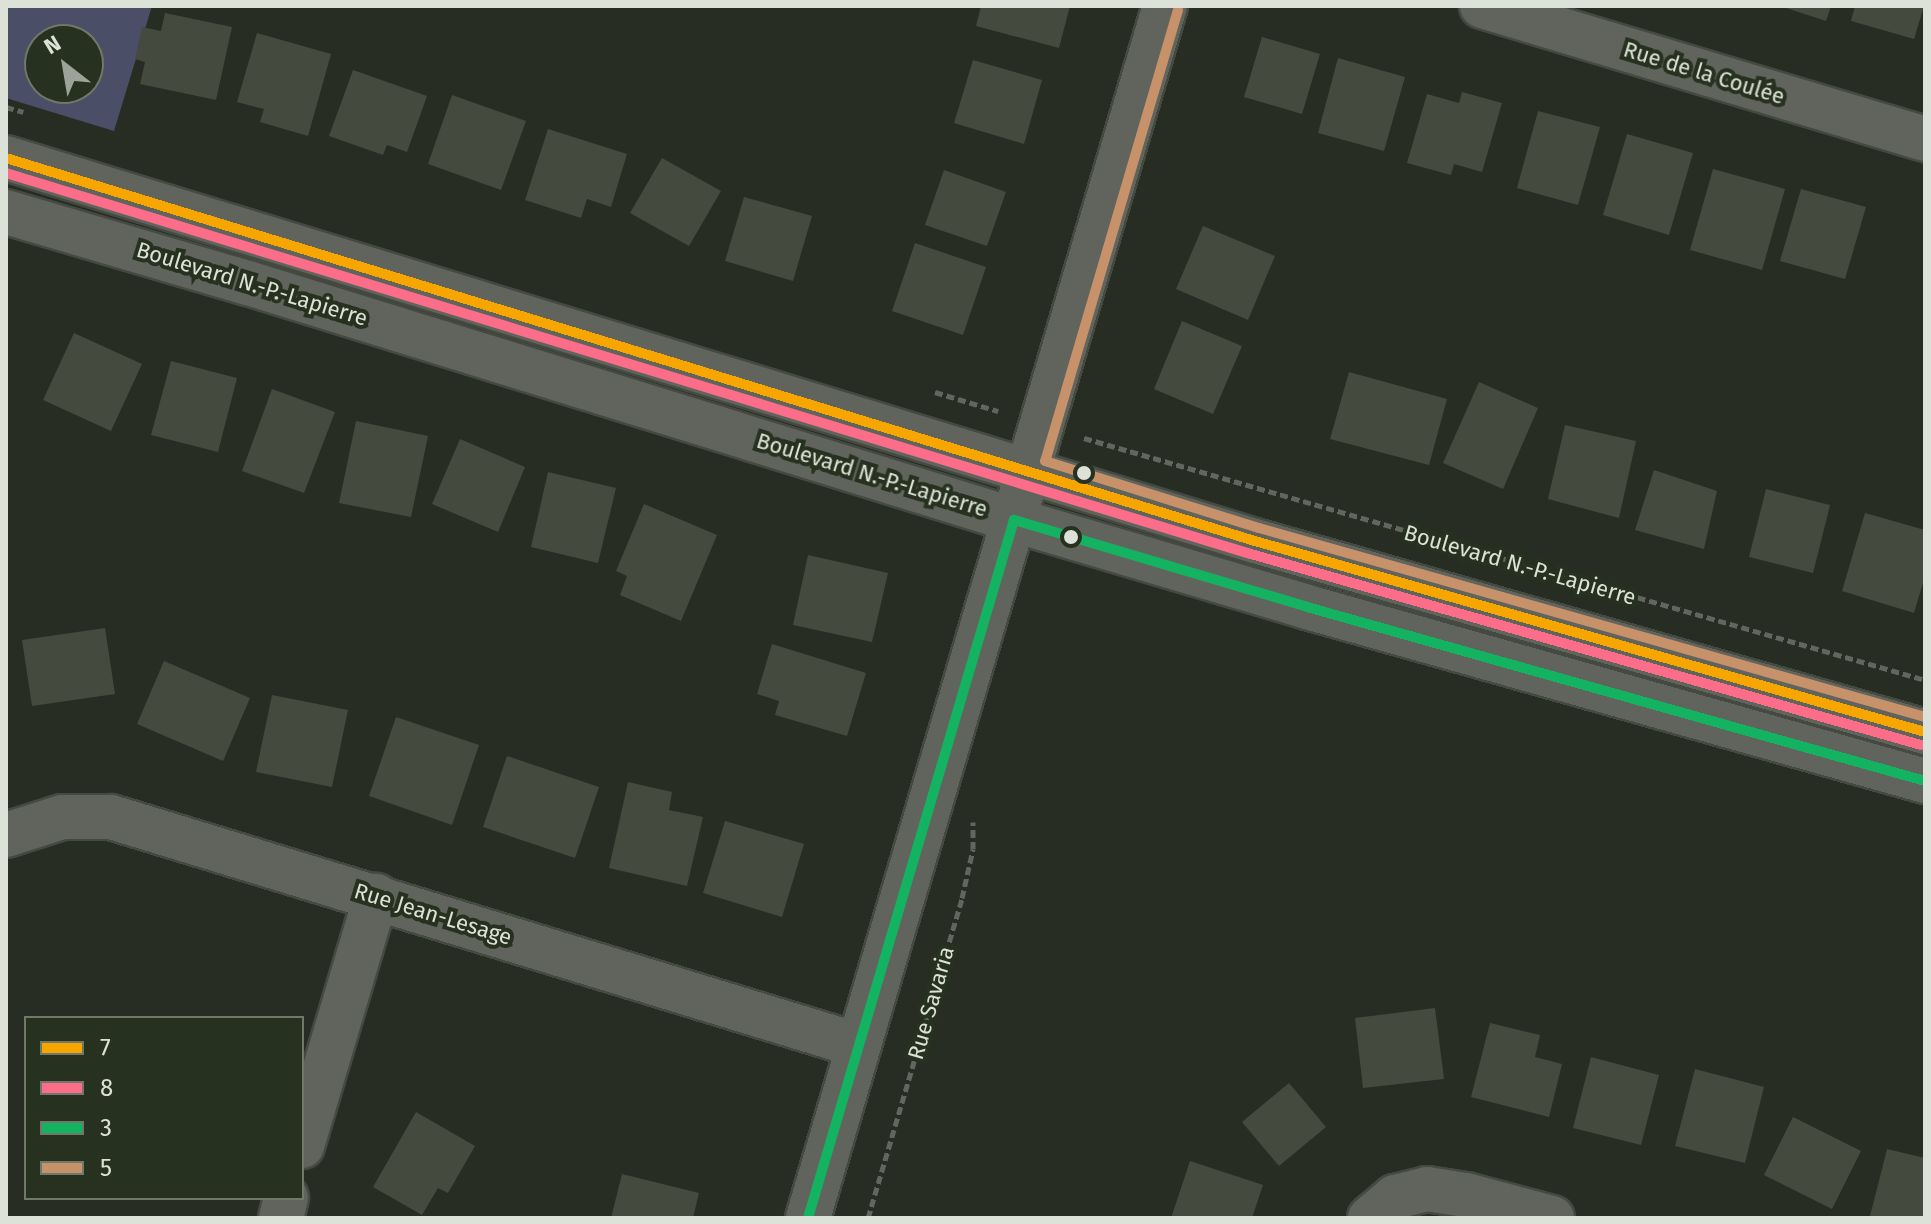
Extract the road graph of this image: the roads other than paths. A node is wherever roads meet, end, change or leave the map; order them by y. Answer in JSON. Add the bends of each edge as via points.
{"nodes":[{"id":1,"x":1165,"y":6,"type":"edge"},
{"id":2,"x":1482,"y":6,"type":"edge"},
{"id":3,"x":1925,"y":139,"type":"edge"},
{"id":4,"x":6,"y":158,"type":"edge"},
{"id":5,"x":6,"y":212,"type":"edge"},
{"id":6,"x":1027,"y":470,"type":"junction"},
{"id":7,"x":1014,"y":520,"type":"junction"},
{"id":8,"x":1925,"y":732,"type":"edge"},
{"id":9,"x":1925,"y":781,"type":"edge"},
{"id":10,"x":6,"y":835,"type":"edge"},
{"id":11,"x":376,"y":896,"type":"junction"},
{"id":12,"x":857,"y":1045,"type":"junction"},
{"id":13,"x":304,"y":1139,"type":"edge"},
{"id":14,"x":808,"y":1218,"type":"edge"},
{"id":15,"x":1370,"y":1218,"type":"edge"},
{"id":16,"x":1552,"y":1218,"type":"edge"}],
"edges":[{"from":1,"to":6,"type":"street"},
{"from":2,"to":3,"type":"street","name":"Rue de la Coulée"},
{"from":4,"to":6,"type":"street"},
{"from":5,"to":7,"type":"street","name":"Boulevard N.-P.-Lapierre"},
{"from":6,"to":7,"type":"street"},
{"from":6,"to":8,"type":"street","via":[[1255,541]]},
{"from":7,"to":9,"type":"street","name":"Boulevard N.-P.-Lapierre"},
{"from":7,"to":12,"type":"street"},
{"from":10,"to":11,"type":"street","name":"Rue Jean-Lesage","via":[[62,817],[111,817]]},
{"from":11,"to":12,"type":"street","name":"Rue Jean-Lesage"},
{"from":11,"to":13,"type":"street"},
{"from":12,"to":14,"type":"street"},
{"from":15,"to":16,"type":"street","via":[[1395,1197],[1427,1189]]}]}
